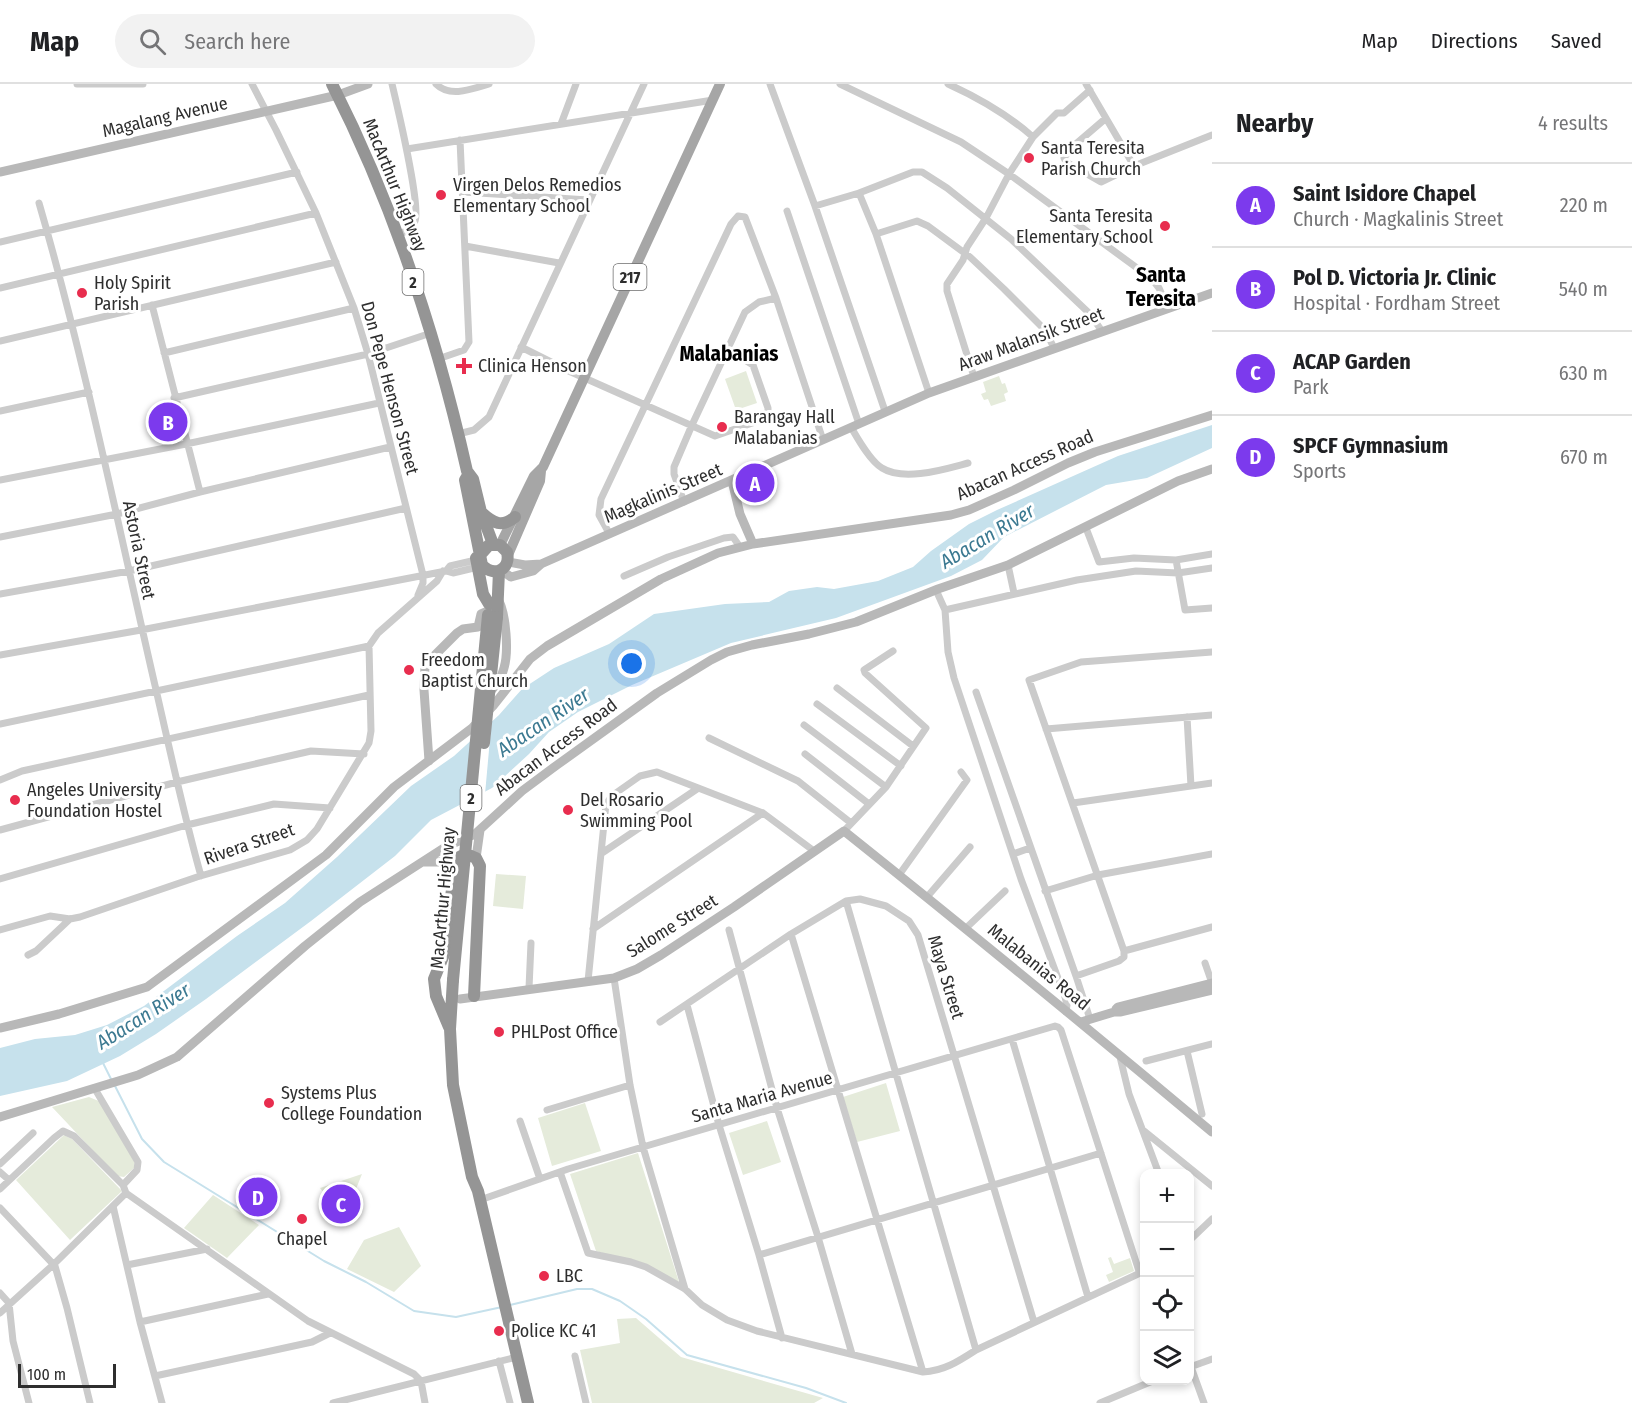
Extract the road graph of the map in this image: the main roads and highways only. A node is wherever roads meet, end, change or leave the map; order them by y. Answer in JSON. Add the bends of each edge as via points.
{"nodes":[{"id":1,"x":720,"y":84,"type":"edge"},
{"id":2,"x":335,"y":90,"type":"edge"},
{"id":3,"x":541,"y":471,"type":"junction"},
{"id":4,"x":468,"y":475,"type":"junction"},
{"id":5,"x":481,"y":512,"type":"junction"},
{"id":6,"x":514,"y":517,"type":"junction"},
{"id":7,"x":496,"y":544,"type":"junction"},
{"id":8,"x":492,"y":564,"type":"junction"},
{"id":9,"x":435,"y":984,"type":"junction"},
{"id":10,"x":460,"y":985,"type":"junction"},
{"id":11,"x":474,"y":996,"type":"road end"},
{"id":12,"x":450,"y":1029,"type":"junction"},
{"id":13,"x":479,"y":1196,"type":"junction"},
{"id":14,"x":528,"y":1403,"type":"edge"}],
"edges":[{"from":1,"to":3,"type":"main road","number":"217"},
{"from":2,"to":4,"type":"highway","name":"MacArthur Highway","number":"2","via":[[398,236],[431,333]]},
{"from":3,"to":6,"type":"main road","number":"217","via":[[534,476]]},
{"from":3,"to":8,"type":"main road","number":"217","via":[[540,480]]},
{"from":4,"to":5,"type":"highway","name":"MacArthur Highway","number":"2","via":[[473,479]]},
{"from":4,"to":8,"type":"highway","name":"MacArthur Highway","number":"2","via":[[465,480],[474,525]]},
{"from":5,"to":6,"type":"highway","via":[[500,524]]},
{"from":5,"to":7,"type":"highway","name":"MacArthur Highway","number":"2"},
{"from":6,"to":7,"type":"main road","number":"217"},
{"from":7,"to":8,"type":"highway","via":[[485,547]]},
{"from":7,"to":8,"type":"highway","number":"2","via":[[505,549]]},
{"from":8,"to":10,"type":"highway","name":"MacArthur Highway","number":"2","bridge":true,"via":[[492,609]]},
{"from":9,"to":10,"type":"highway","via":[[442,995]]},
{"from":9,"to":10,"type":"highway","via":[[446,947],[455,862],[469,855],[476,858],[480,870]]},
{"from":9,"to":12,"type":"highway"},
{"from":10,"to":11,"type":"highway"},
{"from":10,"to":12,"type":"highway","name":"MacArthur Highway","number":"2"},
{"from":10,"to":13,"type":"highway","name":"MacArthur Highway","number":"2","via":[[458,1084],[480,1185]]},
{"from":12,"to":13,"type":"highway","name":"MacArthur Highway","number":"2","via":[[456,1104]]},
{"from":13,"to":14,"type":"highway","name":"MacArthur Highway","number":"2"}]}
